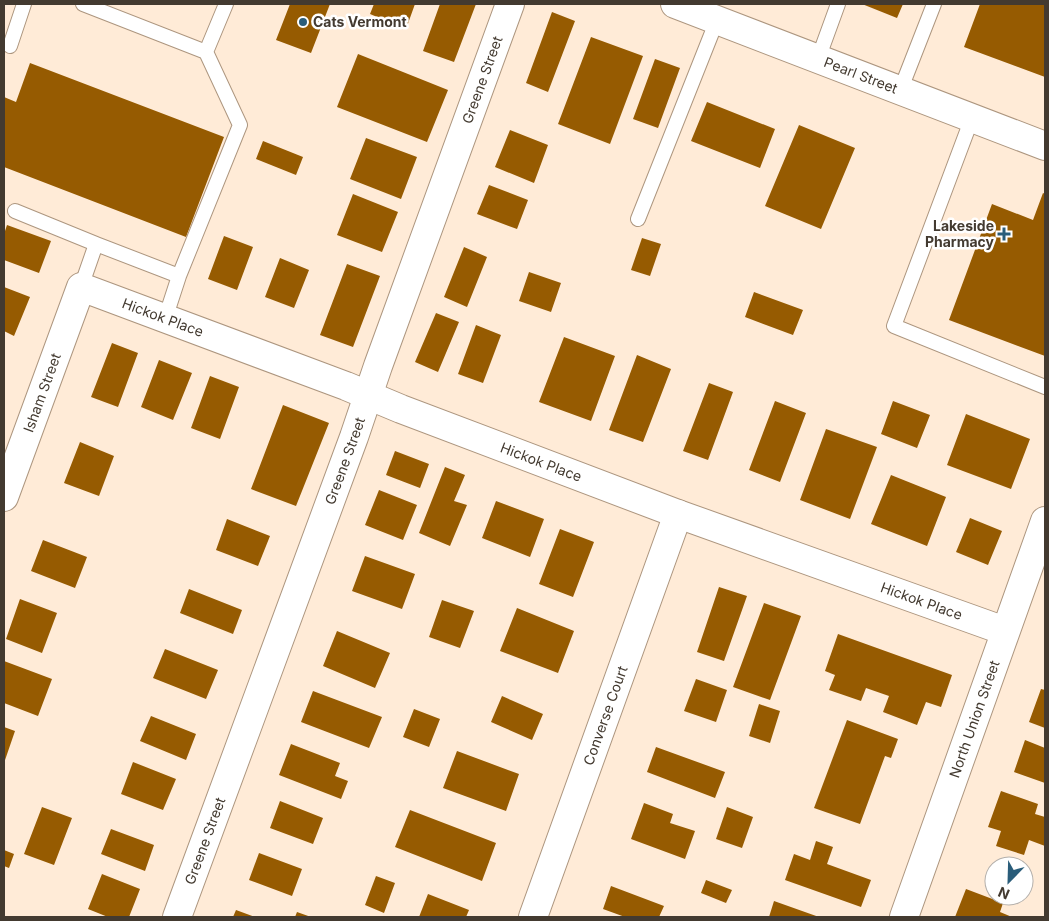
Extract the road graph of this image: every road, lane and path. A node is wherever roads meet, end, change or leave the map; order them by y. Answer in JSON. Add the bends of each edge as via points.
{"nodes":[{"id":1,"x":24,"y":4,"type":"edge"},
{"id":2,"x":83,"y":4,"type":"edge"},
{"id":3,"x":226,"y":4,"type":"edge"},
{"id":4,"x":510,"y":4,"type":"edge"},
{"id":5,"x":675,"y":4,"type":"edge"},
{"id":6,"x":838,"y":4,"type":"edge"},
{"id":7,"x":934,"y":4,"type":"edge"},
{"id":8,"x":717,"y":20,"type":"junction"},
{"id":9,"x":10,"y":46,"type":"dead end"},
{"id":10,"x":206,"y":52,"type":"junction"},
{"id":11,"x":818,"y":58,"type":"junction"},
{"id":12,"x":900,"y":91,"type":"junction"},
{"id":13,"x":972,"y":118,"type":"junction"},
{"id":14,"x":1045,"y":146,"type":"edge"},
{"id":15,"x":15,"y":210,"type":"dead end"},
{"id":16,"x":638,"y":219,"type":"dead end"},
{"id":17,"x":96,"y":244,"type":"junction"},
{"id":18,"x":179,"y":276,"type":"junction"},
{"id":19,"x":81,"y":287,"type":"junction"},
{"id":20,"x":165,"y":319,"type":"junction"},
{"id":21,"x":1045,"y":387,"type":"edge"},
{"id":22,"x":368,"y":395,"type":"junction"},
{"id":23,"x":4,"y":497,"type":"edge"},
{"id":24,"x":678,"y":514,"type":"junction"},
{"id":25,"x":1045,"y":521,"type":"edge"},
{"id":26,"x":1005,"y":631,"type":"junction"},
{"id":27,"x":177,"y":917,"type":"edge"},
{"id":28,"x":534,"y":917,"type":"edge"},
{"id":29,"x":904,"y":917,"type":"edge"}],
"edges":[{"from":1,"to":9,"type":"lane"},
{"from":2,"to":10,"type":"lane"},
{"from":3,"to":10,"type":"lane"},
{"from":4,"to":22,"type":"street","name":"Greene Street"},
{"from":5,"to":8,"type":"street","name":"Pearl Street"},
{"from":6,"to":11,"type":"lane"},
{"from":7,"to":12,"type":"lane"},
{"from":8,"to":11,"type":"street","name":"Pearl Street"},
{"from":8,"to":16,"type":"lane"},
{"from":10,"to":18,"type":"lane","via":[[240,125]]},
{"from":11,"to":12,"type":"street","name":"Pearl Street"},
{"from":12,"to":13,"type":"street","name":"Pearl Street"},
{"from":13,"to":14,"type":"street","name":"Pearl Street"},
{"from":13,"to":21,"type":"lane","via":[[894,326]]},
{"from":15,"to":17,"type":"lane"},
{"from":17,"to":18,"type":"lane"},
{"from":17,"to":19,"type":"lane"},
{"from":18,"to":20,"type":"lane"},
{"from":19,"to":20,"type":"street","name":"Hickok Place"},
{"from":19,"to":23,"type":"street","name":"Isham Street"},
{"from":20,"to":22,"type":"street","name":"Hickok Place"},
{"from":22,"to":24,"type":"street","name":"Hickok Place"},
{"from":22,"to":27,"type":"street","name":"Greene Street"},
{"from":24,"to":26,"type":"street","name":"Hickok Place"},
{"from":24,"to":28,"type":"street","name":"Converse Court"},
{"from":25,"to":26,"type":"street","name":"North Union Street"},
{"from":26,"to":29,"type":"street","name":"North Union Street"}]}
